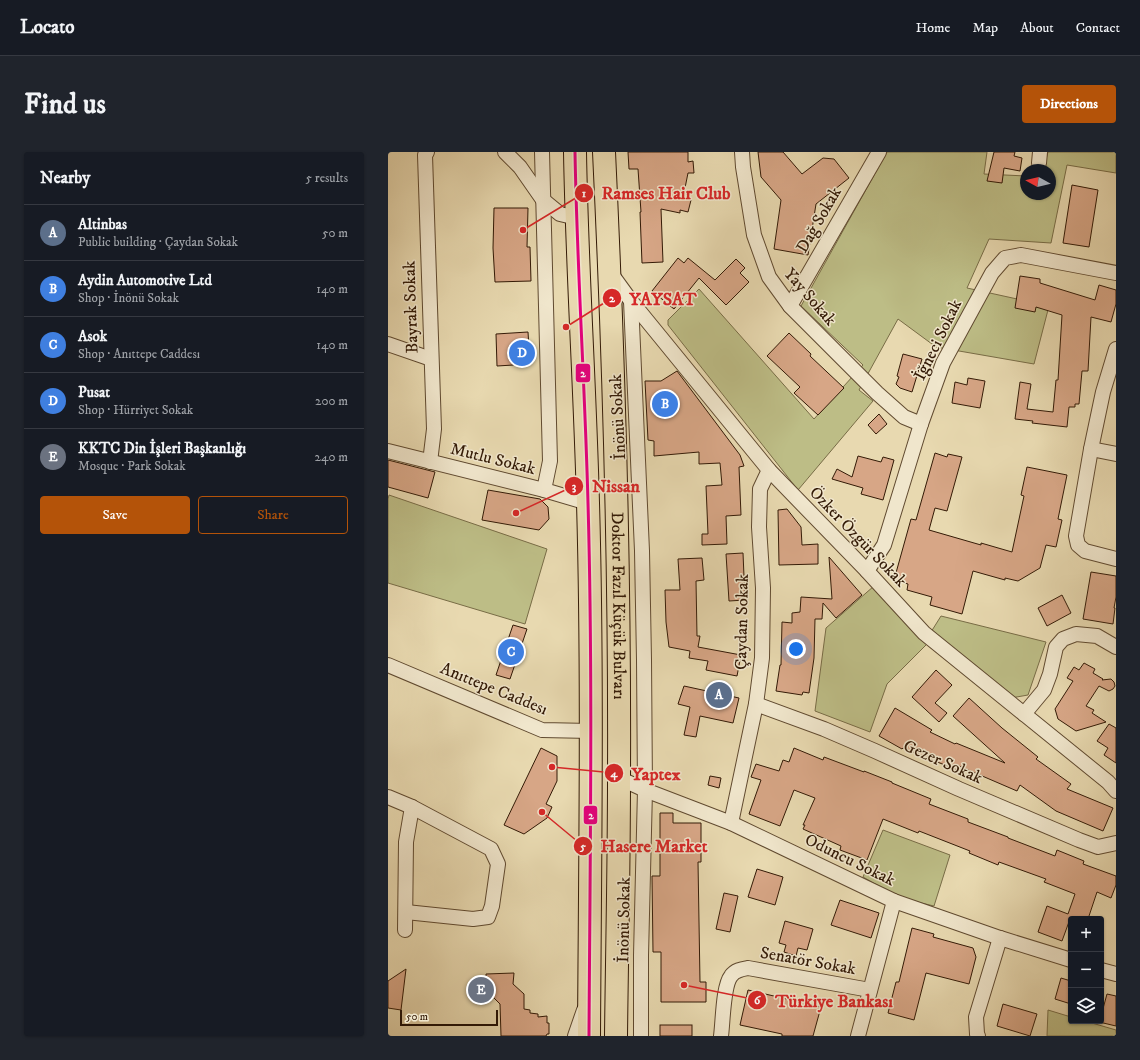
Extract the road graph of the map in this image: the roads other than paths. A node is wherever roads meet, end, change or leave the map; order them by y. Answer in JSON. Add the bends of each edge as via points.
{"nodes":[{"id":1,"x":426,"y":152,"type":"edge"},
{"id":2,"x":505,"y":152,"type":"edge"},
{"id":3,"x":542,"y":152,"type":"edge"},
{"id":4,"x":575,"y":152,"type":"edge"},
{"id":5,"x":604,"y":152,"type":"edge"},
{"id":6,"x":742,"y":152,"type":"edge"},
{"id":7,"x":879,"y":152,"type":"edge"},
{"id":8,"x":543,"y":200,"type":"junction"},
{"id":9,"x":576,"y":218,"type":"junction"},
{"id":10,"x":609,"y":271,"type":"junction"},
{"id":11,"x":1116,"y":273,"type":"edge"},
{"id":12,"x":631,"y":301,"type":"junction"},
{"id":13,"x":790,"y":306,"type":"junction"},
{"id":14,"x":388,"y":344,"type":"edge"},
{"id":15,"x":1116,"y":349,"type":"edge"},
{"id":16,"x":431,"y":359,"type":"junction"},
{"id":17,"x":920,"y":424,"type":"junction"},
{"id":18,"x":1091,"y":449,"type":"junction"},
{"id":19,"x":388,"y":451,"type":"edge"},
{"id":20,"x":1116,"y":454,"type":"edge"},
{"id":21,"x":430,"y":462,"type":"junction"},
{"id":22,"x":769,"y":470,"type":"junction"},
{"id":23,"x":544,"y":490,"type":"junction"},
{"id":24,"x":588,"y":503,"type":"junction"},
{"id":25,"x":1116,"y":559,"type":"edge"},
{"id":26,"x":867,"y":570,"type":"junction"},
{"id":27,"x":1116,"y":647,"type":"edge"},
{"id":28,"x":388,"y":665,"type":"edge"},
{"id":29,"x":756,"y":704,"type":"junction"},
{"id":30,"x":1024,"y":714,"type":"junction"},
{"id":31,"x":591,"y":731,"type":"junction"},
{"id":32,"x":619,"y":778,"type":"junction"},
{"id":33,"x":645,"y":790,"type":"junction"},
{"id":34,"x":1116,"y":791,"type":"edge"},
{"id":35,"x":388,"y":796,"type":"edge"},
{"id":36,"x":412,"y":807,"type":"junction"},
{"id":37,"x":731,"y":823,"type":"junction"},
{"id":38,"x":1116,"y":843,"type":"edge"},
{"id":39,"x":894,"y":901,"type":"junction"},
{"id":40,"x":406,"y":912,"type":"junction"},
{"id":41,"x":405,"y":930,"type":"dead end"},
{"id":42,"x":1000,"y":938,"type":"junction"},
{"id":43,"x":1068,"y":959,"type":"edge"},
{"id":44,"x":1104,"y":971,"type":"edge"},
{"id":45,"x":1116,"y":974,"type":"edge"},
{"id":46,"x":870,"y":990,"type":"junction"},
{"id":47,"x":590,"y":995,"type":"junction"},
{"id":48,"x":575,"y":1036,"type":"edge"},
{"id":49,"x":589,"y":1036,"type":"edge"},
{"id":50,"x":616,"y":1036,"type":"edge"},
{"id":51,"x":641,"y":1036,"type":"edge"},
{"id":52,"x":721,"y":1036,"type":"edge"},
{"id":53,"x":858,"y":1036,"type":"edge"},
{"id":54,"x":978,"y":1036,"type":"edge"}],
"edges":[{"from":1,"to":16,"type":"street","name":"Bayrak Sokak"},
{"from":2,"to":8,"type":"street"},
{"from":3,"to":8,"type":"street"},
{"from":4,"to":9,"type":"highway","name":"Doktor Fazıl Küçük Bulvarı"},
{"from":5,"to":10,"type":"highway","name":"Doktor Fazıl Küçük Bulvarı"},
{"from":6,"to":13,"type":"street","name":"Yay Sokak","via":[[754,235],[769,277]]},
{"from":7,"to":13,"type":"street","name":"Dağ Sokak"},
{"from":8,"to":9,"type":"street","via":[[560,214]]},
{"from":8,"to":23,"type":"street","via":[[550,461]]},
{"from":9,"to":24,"type":"highway","name":"Doktor Fazıl Küçük Bulvarı"},
{"from":10,"to":12,"type":"street","name":"Özker Özgür Sokak"},
{"from":10,"to":32,"type":"highway","name":"Doktor Fazıl Küçük Bulvarı","via":[[617,553]]},
{"from":11,"to":17,"type":"street","name":"İğneci Sokak","via":[[1021,255],[1005,258],[992,273],[942,364]]},
{"from":12,"to":22,"type":"street","name":"Özker Özgür Sokak"},
{"from":12,"to":33,"type":"street","name":"İnönü Sokak","via":[[642,551]]},
{"from":13,"to":17,"type":"street","name":"Yay Sokak","via":[[877,393],[904,417]]},
{"from":14,"to":16,"type":"street"},
{"from":15,"to":18,"type":"street","via":[[1103,392]]},
{"from":16,"to":21,"type":"street","name":"Bayrak Sokak","via":[[434,429]]},
{"from":17,"to":26,"type":"street","name":"İğneci Sokak","via":[[884,545]]},
{"from":18,"to":20,"type":"street"},
{"from":18,"to":25,"type":"street","via":[[1076,536],[1078,545],[1085,551]]},
{"from":19,"to":21,"type":"street","name":"Mutlu Sokak"},
{"from":21,"to":23,"type":"street","name":"Mutlu Sokak"},
{"from":22,"to":26,"type":"street","name":"Özker Özgür Sokak"},
{"from":22,"to":29,"type":"street","name":"Çaydan Sokak","via":[[760,489],[762,658]]},
{"from":23,"to":24,"type":"street","name":"Mutlu Sokak"},
{"from":24,"to":31,"type":"highway","name":"Doktor Fazıl Küçük Bulvarı"},
{"from":26,"to":30,"type":"street","name":"Özker Özgür Sokak","via":[[924,634]]},
{"from":27,"to":30,"type":"street","via":[[1097,636],[1076,634],[1063,639],[1056,647],[1044,690]]},
{"from":28,"to":31,"type":"street","name":"Anıttepe Caddesı","via":[[542,730]]},
{"from":29,"to":37,"type":"street","name":"Çaydan Sokak"},
{"from":29,"to":38,"type":"street","name":"Gezer Sokak","via":[[846,738],[1085,842],[1098,847]]},
{"from":30,"to":34,"type":"street","name":"Özker Özgür Sokak"},
{"from":31,"to":47,"type":"highway","name":"Doktor Fazıl Küçük Bulvarı"},
{"from":32,"to":33,"type":"street","name":"Oduncu Sokak"},
{"from":32,"to":50,"type":"highway","name":"Doktor Fazıl Küçük Bulvarı"},
{"from":33,"to":37,"type":"street","name":"Oduncu Sokak"},
{"from":33,"to":51,"type":"street","name":"İnönü Sokak"},
{"from":35,"to":36,"type":"street"},
{"from":36,"to":40,"type":"street","via":[[406,842]]},
{"from":36,"to":40,"type":"street","via":[[491,849],[498,864],[488,917],[474,920]]},
{"from":37,"to":39,"type":"street","name":"Oduncu Sokak"},
{"from":39,"to":42,"type":"street","name":"Oduncu Sokak"},
{"from":39,"to":46,"type":"street"},
{"from":40,"to":41,"type":"street"},
{"from":42,"to":43,"type":"street","name":"Oduncu Sokak"},
{"from":42,"to":54,"type":"street","via":[[976,1017]]},
{"from":44,"to":45,"type":"street"},
{"from":46,"to":52,"type":"street","name":"Senatör Sokak","via":[[748,968],[737,970],[727,984]]},
{"from":46,"to":53,"type":"street"},
{"from":47,"to":48,"type":"street"},
{"from":47,"to":49,"type":"highway","name":"Doktor Fazıl Küçük Bulvarı"}]}
